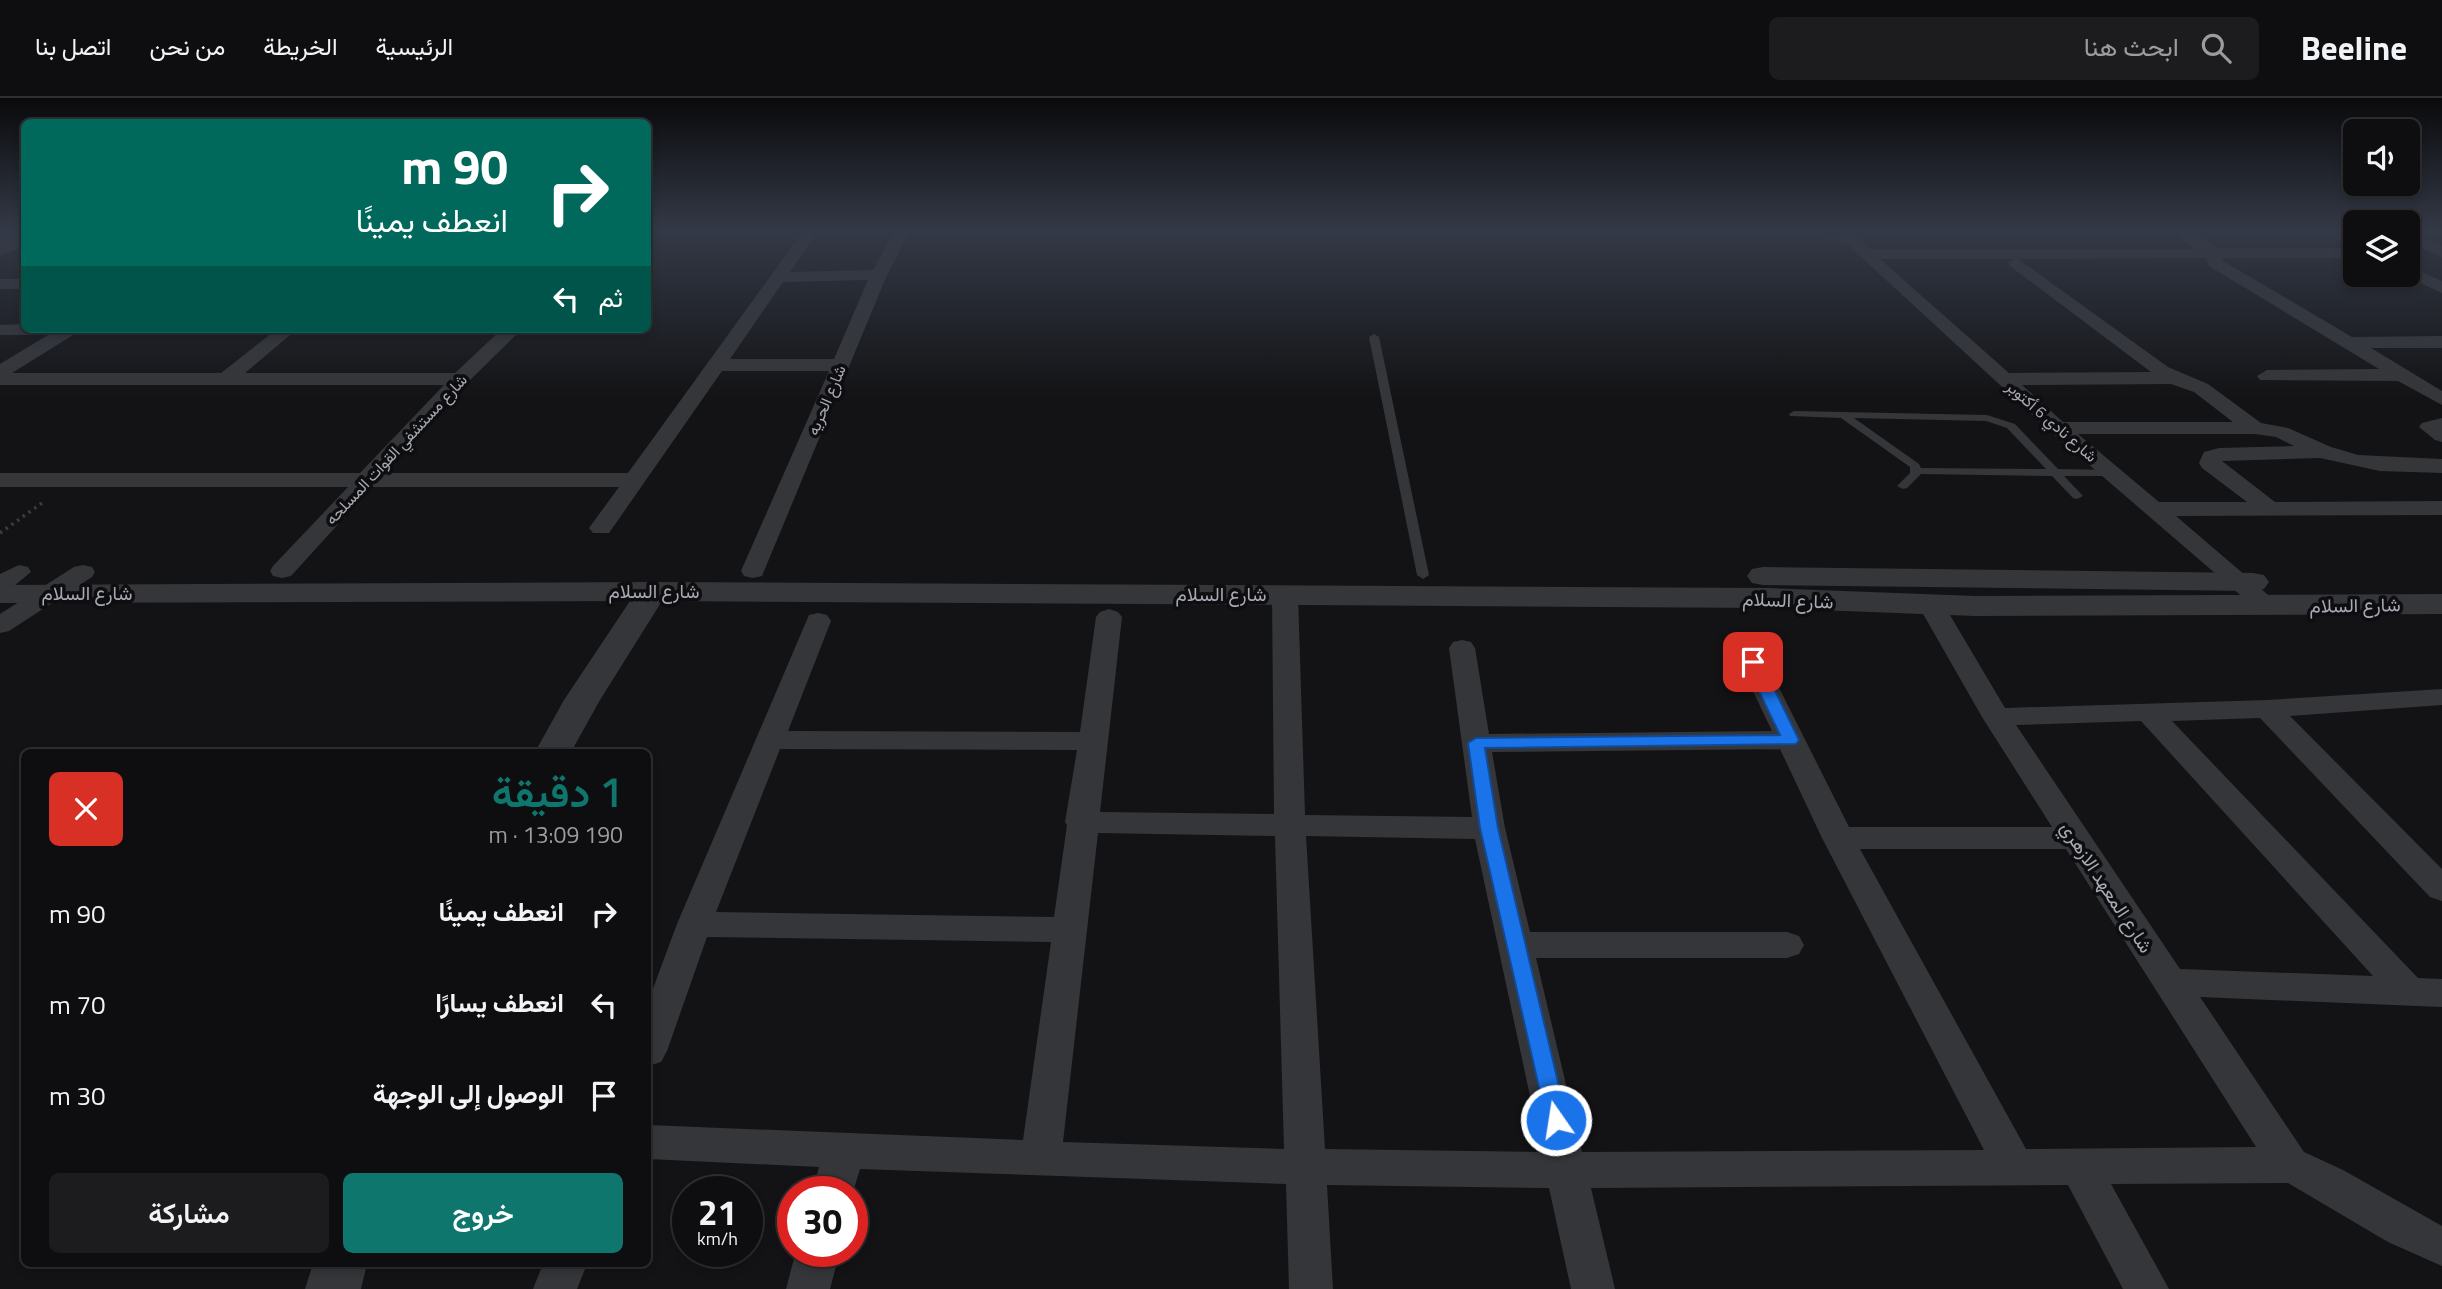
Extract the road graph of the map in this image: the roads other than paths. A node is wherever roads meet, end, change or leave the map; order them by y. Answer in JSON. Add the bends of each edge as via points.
{"nodes":[{"id":1,"x":771,"y":287,"type":"edge"},
{"id":2,"x":874,"y":287,"type":"edge"},
{"id":3,"x":1901,"y":287,"type":"edge"},
{"id":4,"x":2048,"y":287,"type":"edge"},
{"id":5,"x":2260,"y":287,"type":"edge"},
{"id":6,"x":0,"y":330,"type":"edge"},
{"id":7,"x":21,"y":330,"type":"edge"},
{"id":8,"x":66,"y":333,"type":"edge"},
{"id":9,"x":283,"y":333,"type":"edge"},
{"id":10,"x":509,"y":333,"type":"edge"},
{"id":11,"x":1374,"y":337,"type":"dead end"},
{"id":12,"x":2442,"y":342,"type":"edge"},
{"id":13,"x":2348,"y":343,"type":"junction"},
{"id":14,"x":718,"y":365,"type":"junction"},
{"id":15,"x":841,"y":365,"type":"junction"},
{"id":16,"x":0,"y":372,"type":"edge"},
{"id":17,"x":2402,"y":375,"type":"junction"},
{"id":18,"x":2267,"y":376,"type":"dead end"},
{"id":19,"x":2173,"y":378,"type":"junction"},
{"id":20,"x":0,"y":379,"type":"edge"},
{"id":21,"x":226,"y":379,"type":"junction"},
{"id":22,"x":460,"y":379,"type":"junction"},
{"id":23,"x":2003,"y":379,"type":"junction"},
{"id":24,"x":2442,"y":399,"type":"edge"},
{"id":25,"x":1794,"y":414,"type":"dead end"},
{"id":26,"x":1842,"y":415,"type":"junction"},
{"id":27,"x":2442,"y":424,"type":"edge"},
{"id":28,"x":2058,"y":428,"type":"junction"},
{"id":29,"x":2255,"y":428,"type":"junction"},
{"id":30,"x":2442,"y":436,"type":"edge"},
{"id":31,"x":2323,"y":452,"type":"junction"},
{"id":32,"x":2442,"y":466,"type":"edge"},
{"id":33,"x":1917,"y":471,"type":"junction"},
{"id":34,"x":2054,"y":472,"type":"junction"},
{"id":35,"x":2112,"y":473,"type":"junction"},
{"id":36,"x":0,"y":480,"type":"edge"},
{"id":37,"x":366,"y":480,"type":"junction"},
{"id":38,"x":636,"y":480,"type":"junction"},
{"id":39,"x":1903,"y":486,"type":"dead end"},
{"id":40,"x":2077,"y":496,"type":"dead end"},
{"id":41,"x":2269,"y":508,"type":"junction"},
{"id":42,"x":2442,"y":508,"type":"edge"},
{"id":43,"x":2154,"y":509,"type":"junction"},
{"id":44,"x":601,"y":528,"type":"dead end"},
{"id":45,"x":282,"y":571,"type":"junction"},
{"id":46,"x":753,"y":571,"type":"junction"},
{"id":47,"x":83,"y":572,"type":"junction"},
{"id":48,"x":1423,"y":575,"type":"junction"},
{"id":49,"x":5,"y":581,"type":"edge"},
{"id":50,"x":2240,"y":582,"type":"junction"},
{"id":51,"x":2442,"y":582,"type":"edge"},
{"id":52,"x":1762,"y":587,"type":"junction"},
{"id":53,"x":652,"y":591,"type":"junction"},
{"id":54,"x":50,"y":594,"type":"junction"},
{"id":55,"x":1285,"y":595,"type":"junction"},
{"id":56,"x":2442,"y":604,"type":"edge"},
{"id":57,"x":1931,"y":605,"type":"junction"},
{"id":58,"x":2268,"y":606,"type":"junction"},
{"id":59,"x":1109,"y":617,"type":"dead end"},
{"id":60,"x":818,"y":621,"type":"dead end"},
{"id":61,"x":0,"y":625,"type":"edge"},
{"id":62,"x":1462,"y":648,"type":"dead end"},
{"id":63,"x":1753,"y":662,"type":"dead end"},
{"id":64,"x":2442,"y":697,"type":"edge"},
{"id":65,"x":2267,"y":709,"type":"junction"},
{"id":66,"x":2148,"y":712,"type":"junction"},
{"id":67,"x":1996,"y":717,"type":"junction"},
{"id":68,"x":771,"y":740,"type":"junction"},
{"id":69,"x":1791,"y":740,"type":"junction"},
{"id":70,"x":1092,"y":741,"type":"junction"},
{"id":71,"x":1476,"y":743,"type":"junction"},
{"id":72,"x":555,"y":749,"type":"edge"},
{"id":73,"x":1082,"y":822,"type":"junction"},
{"id":74,"x":1290,"y":825,"type":"junction"},
{"id":75,"x":1489,"y":828,"type":"junction"},
{"id":76,"x":1838,"y":838,"type":"junction"},
{"id":77,"x":2076,"y":838,"type":"junction"},
{"id":78,"x":2442,"y":889,"type":"edge"},
{"id":79,"x":694,"y":924,"type":"junction"},
{"id":80,"x":1067,"y":930,"type":"junction"},
{"id":81,"x":1516,"y":945,"type":"junction"},
{"id":82,"x":1787,"y":945,"type":"dead end"},
{"id":83,"x":2169,"y":982,"type":"junction"},
{"id":84,"x":2425,"y":992,"type":"edge"},
{"id":85,"x":651,"y":1043,"type":"edge"},
{"id":86,"x":651,"y":1142,"type":"edge"},
{"id":87,"x":844,"y":1150,"type":"junction"},
{"id":88,"x":1041,"y":1157,"type":"junction"},
{"id":89,"x":2290,"y":1165,"type":"junction"},
{"id":90,"x":2079,"y":1166,"type":"junction"},
{"id":91,"x":1304,"y":1167,"type":"junction"},
{"id":92,"x":2015,"y":1169,"type":"junction"},
{"id":93,"x":1567,"y":1170,"type":"junction"},
{"id":94,"x":837,"y":1176,"type":"edge"},
{"id":95,"x":2442,"y":1246,"type":"edge"},
{"id":96,"x":339,"y":1267,"type":"edge"},
{"id":97,"x":564,"y":1267,"type":"edge"},
{"id":98,"x":813,"y":1267,"type":"edge"},
{"id":99,"x":333,"y":1289,"type":"edge"},
{"id":100,"x":555,"y":1289,"type":"edge"},
{"id":101,"x":808,"y":1289,"type":"edge"},
{"id":102,"x":1311,"y":1289,"type":"edge"},
{"id":103,"x":1593,"y":1289,"type":"edge"},
{"id":104,"x":2147,"y":1289,"type":"edge"}],
"edges":[{"from":1,"to":14,"type":"street"},
{"from":2,"to":15,"type":"street","name":"شارع الحريه"},
{"from":3,"to":23,"type":"street","name":"شارع نادي 6 أكتوبر"},
{"from":4,"to":19,"type":"street"},
{"from":5,"to":13,"type":"street"},
{"from":6,"to":7,"type":"street"},
{"from":8,"to":16,"type":"street"},
{"from":9,"to":21,"type":"street"},
{"from":10,"to":22,"type":"street","name":"شارع مستشفي القوات المسلحه"},
{"from":11,"to":48,"type":"lane"},
{"from":12,"to":13,"type":"street"},
{"from":13,"to":17,"type":"street"},
{"from":14,"to":15,"type":"street"},
{"from":14,"to":38,"type":"street"},
{"from":15,"to":46,"type":"street","name":"شارع الحريه"},
{"from":17,"to":18,"type":"street"},
{"from":17,"to":24,"type":"street"},
{"from":19,"to":23,"type":"street"},
{"from":19,"to":29,"type":"street","via":[[2201,388]]},
{"from":20,"to":21,"type":"street"},
{"from":21,"to":22,"type":"street"},
{"from":22,"to":37,"type":"street","name":"شارع مستشفي القوات المسلحه"},
{"from":23,"to":28,"type":"street","name":"شارع نادي 6 أكتوبر"},
{"from":25,"to":26,"type":"lane"},
{"from":26,"to":33,"type":"lane","via":[[1909,460]]},
{"from":26,"to":34,"type":"lane","via":[[2001,421]]},
{"from":27,"to":30,"type":"street","via":[[2430,427]]},
{"from":28,"to":29,"type":"street"},
{"from":28,"to":35,"type":"street","name":"شارع نادي 6 أكتوبر"},
{"from":29,"to":31,"type":"street","via":[[2281,432]]},
{"from":31,"to":32,"type":"street","via":[[2380,464]]},
{"from":31,"to":41,"type":"street","via":[[2212,457],[2210,463]]},
{"from":33,"to":34,"type":"lane"},
{"from":33,"to":39,"type":"lane"},
{"from":34,"to":35,"type":"lane"},
{"from":34,"to":40,"type":"lane"},
{"from":35,"to":43,"type":"street","name":"شارع نادي 6 أكتوبر"},
{"from":36,"to":37,"type":"street"},
{"from":37,"to":38,"type":"street"},
{"from":37,"to":45,"type":"street","name":"شارع مستشفي القوات المسلحه"},
{"from":38,"to":44,"type":"street"},
{"from":41,"to":42,"type":"street"},
{"from":41,"to":43,"type":"street"},
{"from":43,"to":50,"type":"street","name":"شارع نادي 6 أكتوبر"},
{"from":45,"to":46,"type":"street","name":"شارع السلام"},
{"from":45,"to":47,"type":"street","name":"شارع السلام"},
{"from":46,"to":48,"type":"street","name":"شارع السلام"},
{"from":47,"to":49,"type":"street","name":"شارع السلام"},
{"from":47,"to":54,"type":"street"},
{"from":48,"to":52,"type":"street","name":"شارع السلام"},
{"from":49,"to":54,"type":"street","name":"شارع السلام"},
{"from":50,"to":51,"type":"street","name":"شارع السلام"},
{"from":50,"to":52,"type":"street","name":"شارع السلام","via":[[1914,576]]},
{"from":50,"to":58,"type":"street","name":"شارع نادي 6 أكتوبر"},
{"from":52,"to":55,"type":"street","name":"شارع السلام"},
{"from":52,"to":57,"type":"street","name":"شارع السلام"},
{"from":53,"to":54,"type":"street","name":"شارع السلام"},
{"from":53,"to":55,"type":"street","name":"شارع السلام"},
{"from":53,"to":72,"type":"street"},
{"from":54,"to":61,"type":"street"},
{"from":55,"to":74,"type":"street"},
{"from":56,"to":58,"type":"street","name":"شارع السلام"},
{"from":57,"to":58,"type":"street","name":"شارع السلام"},
{"from":57,"to":67,"type":"street","name":"شارع المعهد الازهري"},
{"from":59,"to":70,"type":"street"},
{"from":60,"to":68,"type":"street"},
{"from":62,"to":71,"type":"street"},
{"from":63,"to":69,"type":"street"},
{"from":64,"to":65,"type":"street"},
{"from":65,"to":66,"type":"street"},
{"from":65,"to":78,"type":"street"},
{"from":66,"to":67,"type":"street"},
{"from":66,"to":84,"type":"street"},
{"from":67,"to":77,"type":"street","name":"شارع المعهد الازهري"},
{"from":68,"to":70,"type":"street"},
{"from":68,"to":79,"type":"street"},
{"from":69,"to":71,"type":"street"},
{"from":69,"to":76,"type":"street"},
{"from":70,"to":73,"type":"street"},
{"from":71,"to":75,"type":"street"},
{"from":73,"to":74,"type":"street"},
{"from":73,"to":80,"type":"street"},
{"from":74,"to":75,"type":"street"},
{"from":74,"to":91,"type":"street"},
{"from":75,"to":81,"type":"street"},
{"from":76,"to":77,"type":"street"},
{"from":76,"to":92,"type":"street"},
{"from":77,"to":83,"type":"street","name":"شارع المعهد الازهري"},
{"from":79,"to":80,"type":"street"},
{"from":79,"to":85,"type":"street"},
{"from":80,"to":88,"type":"street"},
{"from":81,"to":82,"type":"street"},
{"from":81,"to":93,"type":"street"},
{"from":83,"to":84,"type":"street"},
{"from":83,"to":89,"type":"street","name":"شارع المعهد الازهري"},
{"from":86,"to":87,"type":"street"},
{"from":87,"to":88,"type":"street"},
{"from":87,"to":94,"type":"street"},
{"from":88,"to":91,"type":"street"},
{"from":89,"to":90,"type":"street"},
{"from":89,"to":95,"type":"street","via":[[2423,1240]]},
{"from":90,"to":92,"type":"street"},
{"from":90,"to":104,"type":"street"},
{"from":91,"to":93,"type":"street"},
{"from":91,"to":102,"type":"street"},
{"from":92,"to":93,"type":"street"},
{"from":93,"to":103,"type":"street"},
{"from":96,"to":99,"type":"street"},
{"from":97,"to":100,"type":"street"},
{"from":98,"to":101,"type":"street"}]}
